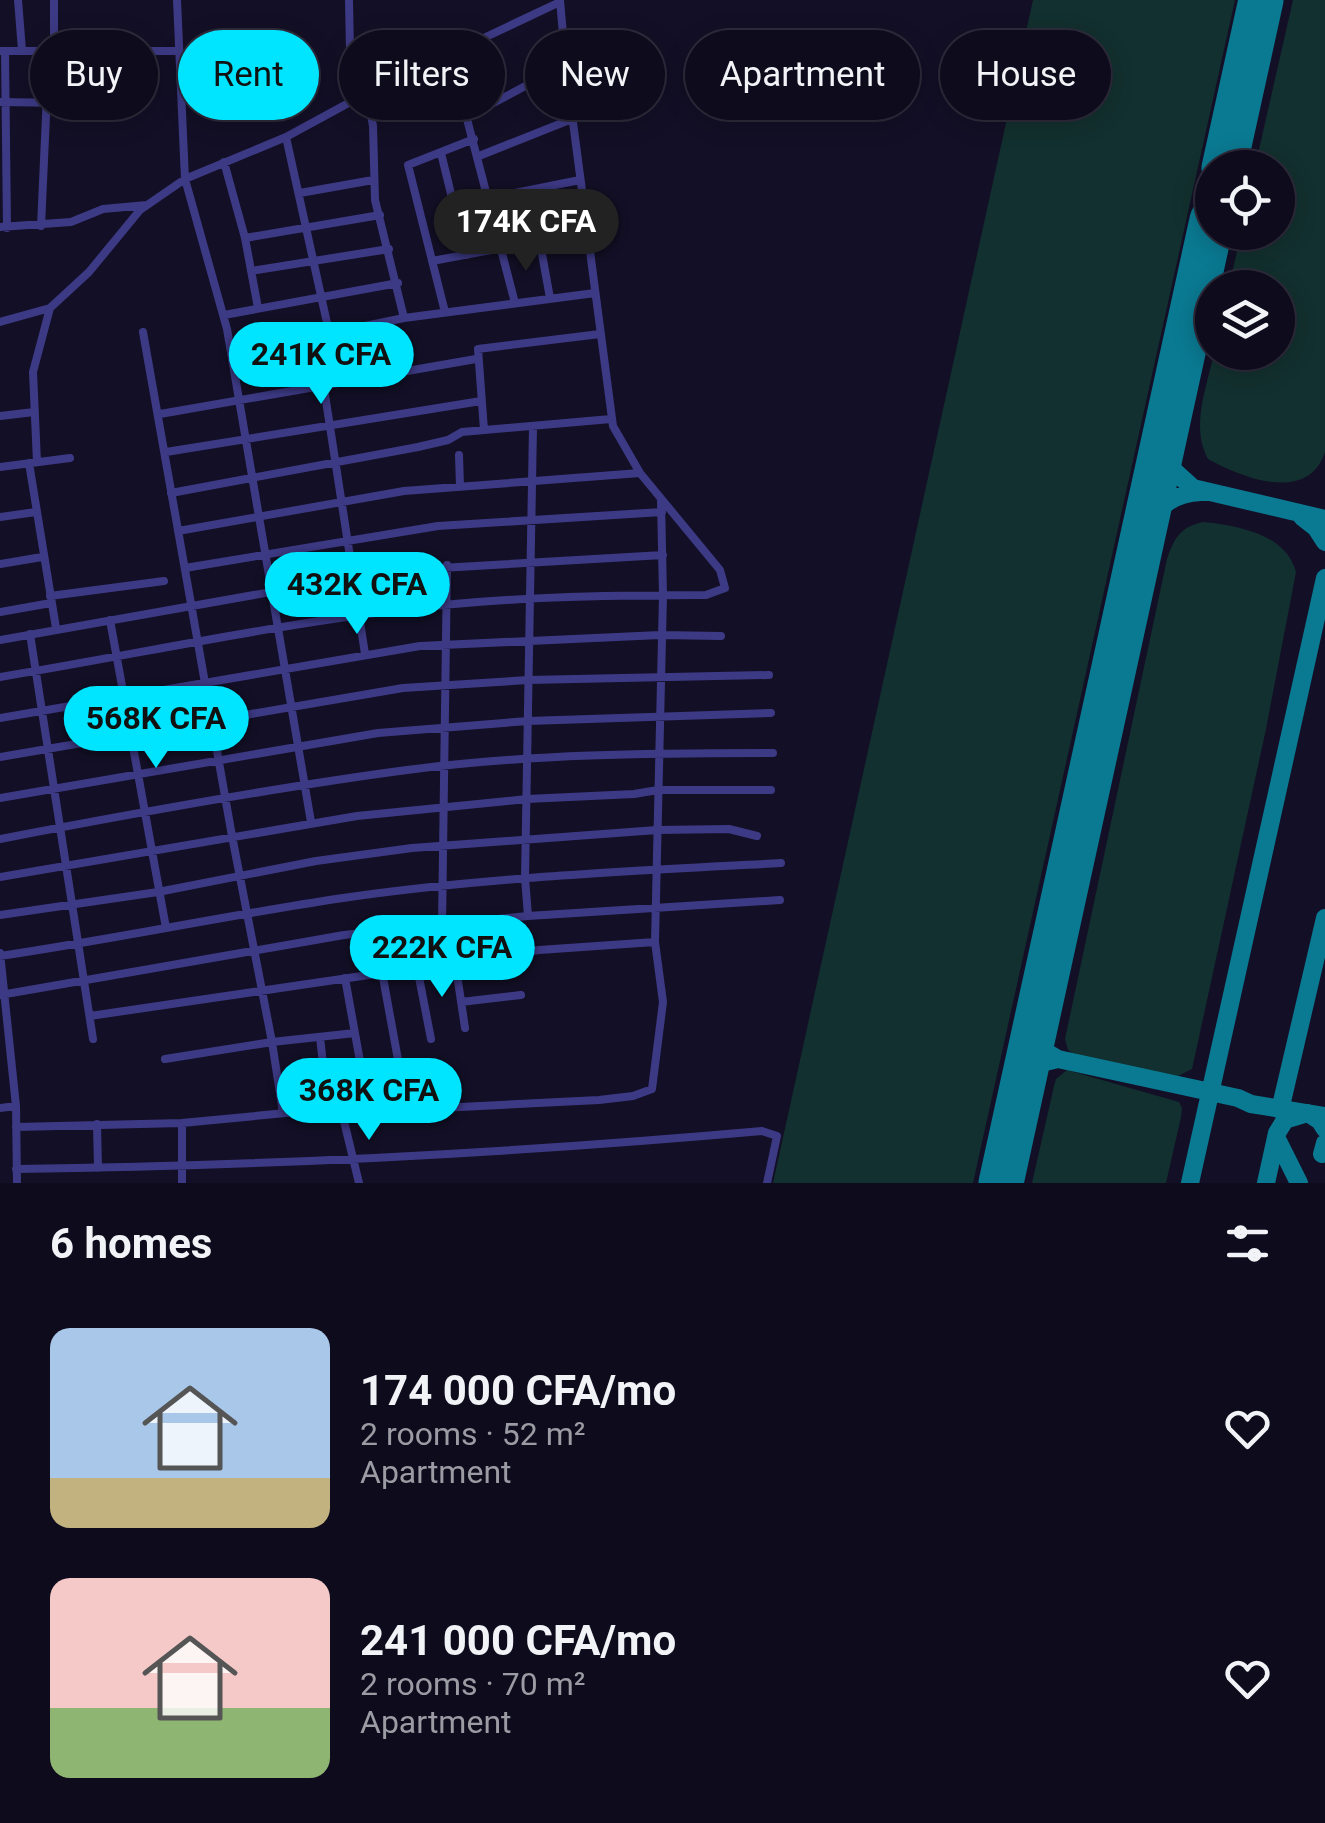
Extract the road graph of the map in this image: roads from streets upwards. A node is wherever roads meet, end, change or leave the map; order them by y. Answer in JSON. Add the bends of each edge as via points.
{"nodes":[{"id":1,"x":18,"y":0,"type":"edge"},
{"id":2,"x":54,"y":0,"type":"edge"},
{"id":3,"x":177,"y":0,"type":"edge"},
{"id":4,"x":349,"y":0,"type":"edge"},
{"id":5,"x":560,"y":1,"type":"edge"},
{"id":6,"x":53,"y":30,"type":"edge"},
{"id":7,"x":178,"y":30,"type":"edge"},
{"id":8,"x":350,"y":30,"type":"edge"},
{"id":9,"x":500,"y":30,"type":"edge"},
{"id":10,"x":563,"y":30,"type":"edge"},
{"id":11,"x":22,"y":50,"type":"junction"},
{"id":12,"x":30,"y":50,"type":"edge"},
{"id":13,"x":3,"y":51,"type":"edge"},
{"id":14,"x":3,"y":102,"type":"edge"},
{"id":15,"x":30,"y":103,"type":"edge"},
{"id":16,"x":339,"y":108,"type":"edge"},
{"id":17,"x":47,"y":120,"type":"edge"},
{"id":18,"x":182,"y":120,"type":"edge"},
{"id":19,"x":372,"y":120,"type":"edge"},
{"id":20,"x":468,"y":120,"type":"edge"},
{"id":21,"x":569,"y":120,"type":"edge"},
{"id":22,"x":572,"y":120,"type":"edge"},
{"id":23,"x":286,"y":138,"type":"junction"},
{"id":24,"x":474,"y":139,"type":"junction"},
{"id":25,"x":441,"y":153,"type":"junction"},
{"id":26,"x":479,"y":156,"type":"junction"},
{"id":27,"x":224,"y":162,"type":"junction"},
{"id":28,"x":185,"y":179,"type":"junction"},
{"id":29,"x":373,"y":180,"type":"junction"},
{"id":30,"x":580,"y":180,"type":"junction"},
{"id":31,"x":300,"y":193,"type":"junction"},
{"id":32,"x":490,"y":198,"type":"junction"},
{"id":33,"x":147,"y":205,"type":"junction"},
{"id":34,"x":380,"y":215,"type":"junction"},
{"id":35,"x":41,"y":226,"type":"junction"},
{"id":36,"x":308,"y":226,"type":"junction"},
{"id":37,"x":3,"y":228,"type":"edge"},
{"id":38,"x":587,"y":233,"type":"junction"},
{"id":39,"x":245,"y":238,"type":"junction"},
{"id":40,"x":540,"y":243,"type":"junction"},
{"id":41,"x":389,"y":249,"type":"junction"},
{"id":42,"x":502,"y":249,"type":"junction"},
{"id":43,"x":466,"y":255,"type":"junction"},
{"id":44,"x":432,"y":261,"type":"junction"},
{"id":45,"x":316,"y":262,"type":"junction"},
{"id":46,"x":251,"y":271,"type":"junction"},
{"id":47,"x":398,"y":283,"type":"junction"},
{"id":48,"x":594,"y":293,"type":"junction"},
{"id":49,"x":323,"y":295,"type":"junction"},
{"id":50,"x":550,"y":298,"type":"junction"},
{"id":51,"x":515,"y":302,"type":"junction"},
{"id":52,"x":50,"y":308,"type":"junction"},
{"id":53,"x":258,"y":308,"type":"junction"},
{"id":54,"x":445,"y":312,"type":"junction"},
{"id":55,"x":224,"y":315,"type":"junction"},
{"id":56,"x":404,"y":318,"type":"junction"},
{"id":57,"x":0,"y":322,"type":"edge"},
{"id":58,"x":143,"y":332,"type":"dead end"},
{"id":59,"x":329,"y":332,"type":"junction"},
{"id":60,"x":600,"y":334,"type":"junction"},
{"id":61,"x":315,"y":339,"type":"junction"},
{"id":62,"x":254,"y":348,"type":"dead end"},
{"id":63,"x":476,"y":360,"type":"junction"},
{"id":64,"x":322,"y":388,"type":"junction"},
{"id":65,"x":482,"y":400,"type":"junction"},
{"id":66,"x":239,"y":401,"type":"junction"},
{"id":67,"x":34,"y":412,"type":"junction"},
{"id":68,"x":160,"y":414,"type":"junction"},
{"id":69,"x":0,"y":416,"type":"edge"},
{"id":70,"x":611,"y":419,"type":"junction"},
{"id":71,"x":329,"y":426,"type":"junction"},
{"id":72,"x":532,"y":427,"type":"junction"},
{"id":73,"x":484,"y":430,"type":"junction"},
{"id":74,"x":246,"y":440,"type":"junction"},
{"id":75,"x":166,"y":452,"type":"junction"},
{"id":76,"x":459,"y":454,"type":"dead end"},
{"id":77,"x":70,"y":458,"type":"dead end"},
{"id":78,"x":33,"y":462,"type":"junction"},
{"id":79,"x":335,"y":462,"type":"junction"},
{"id":80,"x":0,"y":467,"type":"edge"},
{"id":81,"x":640,"y":473,"type":"junction"},
{"id":82,"x":253,"y":477,"type":"junction"},
{"id":83,"x":533,"y":482,"type":"junction"},
{"id":84,"x":460,"y":486,"type":"junction"},
{"id":85,"x":171,"y":493,"type":"junction"},
{"id":86,"x":661,"y":500,"type":"junction"},
{"id":87,"x":342,"y":503,"type":"junction"},
{"id":88,"x":36,"y":512,"type":"junction"},
{"id":89,"x":662,"y":512,"type":"junction"},
{"id":90,"x":259,"y":515,"type":"junction"},
{"id":91,"x":0,"y":517,"type":"edge"},
{"id":92,"x":532,"y":521,"type":"junction"},
{"id":93,"x":178,"y":531,"type":"junction"},
{"id":94,"x":348,"y":540,"type":"junction"},
{"id":95,"x":264,"y":554,"type":"junction"},
{"id":96,"x":663,"y":555,"type":"junction"},
{"id":97,"x":42,"y":557,"type":"junction"},
{"id":98,"x":531,"y":561,"type":"junction"},
{"id":99,"x":0,"y":564,"type":"edge"},
{"id":100,"x":447,"y":566,"type":"junction"},
{"id":101,"x":184,"y":568,"type":"junction"},
{"id":102,"x":354,"y":578,"type":"junction"},
{"id":103,"x":164,"y":581,"type":"dead end"},
{"id":104,"x":271,"y":590,"type":"junction"},
{"id":105,"x":663,"y":595,"type":"junction"},
{"id":106,"x":51,"y":599,"type":"junction"},
{"id":107,"x":531,"y":601,"type":"junction"},
{"id":108,"x":190,"y":605,"type":"junction"},
{"id":109,"x":446,"y":606,"type":"junction"},
{"id":110,"x":0,"y":612,"type":"edge"},
{"id":111,"x":359,"y":616,"type":"junction"},
{"id":112,"x":110,"y":620,"type":"junction"},
{"id":113,"x":56,"y":628,"type":"junction"},
{"id":114,"x":278,"y":628,"type":"junction"},
{"id":115,"x":30,"y":634,"type":"junction"},
{"id":116,"x":660,"y":635,"type":"junction"},
{"id":117,"x":722,"y":636,"type":"dead end"},
{"id":118,"x":0,"y":640,"type":"edge"},
{"id":119,"x":530,"y":642,"type":"junction"},
{"id":120,"x":198,"y":644,"type":"junction"},
{"id":121,"x":446,"y":645,"type":"junction"},
{"id":122,"x":365,"y":654,"type":"junction"},
{"id":123,"x":116,"y":659,"type":"junction"},
{"id":124,"x":285,"y":668,"type":"junction"},
{"id":125,"x":36,"y":671,"type":"junction"},
{"id":126,"x":768,"y":675,"type":"dead end"},
{"id":127,"x":659,"y":676,"type":"junction"},
{"id":128,"x":0,"y":677,"type":"edge"},
{"id":129,"x":528,"y":680,"type":"junction"},
{"id":130,"x":205,"y":684,"type":"junction"},
{"id":131,"x":445,"y":685,"type":"junction"},
{"id":132,"x":124,"y":699,"type":"junction"},
{"id":133,"x":292,"y":706,"type":"junction"},
{"id":134,"x":42,"y":711,"type":"junction"},
{"id":135,"x":772,"y":713,"type":"dead end"},
{"id":136,"x":658,"y":717,"type":"junction"},
{"id":137,"x":0,"y":718,"type":"edge"},
{"id":138,"x":211,"y":720,"type":"junction"},
{"id":139,"x":528,"y":721,"type":"junction"},
{"id":140,"x":444,"y":727,"type":"junction"},
{"id":141,"x":130,"y":734,"type":"junction"},
{"id":142,"x":298,"y":745,"type":"junction"},
{"id":143,"x":49,"y":750,"type":"junction"},
{"id":144,"x":774,"y":753,"type":"dead end"},
{"id":145,"x":658,"y":754,"type":"junction"},
{"id":146,"x":0,"y":757,"type":"edge"},
{"id":147,"x":220,"y":760,"type":"junction"},
{"id":148,"x":527,"y":760,"type":"junction"},
{"id":149,"x":445,"y":767,"type":"junction"},
{"id":150,"x":138,"y":776,"type":"junction"},
{"id":151,"x":304,"y":785,"type":"junction"},
{"id":152,"x":55,"y":788,"type":"junction"},
{"id":153,"x":658,"y":790,"type":"junction"},
{"id":154,"x":771,"y":790,"type":"dead end"},
{"id":155,"x":226,"y":797,"type":"junction"},
{"id":156,"x":0,"y":798,"type":"edge"},
{"id":157,"x":527,"y":799,"type":"junction"},
{"id":158,"x":445,"y":806,"type":"junction"},
{"id":159,"x":144,"y":812,"type":"junction"},
{"id":160,"x":311,"y":822,"type":"junction"},
{"id":161,"x":62,"y":827,"type":"junction"},
{"id":162,"x":657,"y":830,"type":"junction"},
{"id":163,"x":232,"y":836,"type":"junction"},
{"id":164,"x":757,"y":836,"type":"dead end"},
{"id":165,"x":527,"y":838,"type":"junction"},
{"id":166,"x":0,"y":839,"type":"edge"},
{"id":167,"x":442,"y":845,"type":"junction"},
{"id":168,"x":151,"y":852,"type":"junction"},
{"id":169,"x":781,"y":863,"type":"dead end"},
{"id":170,"x":68,"y":866,"type":"junction"},
{"id":171,"x":658,"y":867,"type":"junction"},
{"id":172,"x":239,"y":875,"type":"junction"},
{"id":173,"x":0,"y":876,"type":"edge"},
{"id":174,"x":525,"y":878,"type":"junction"},
{"id":175,"x":442,"y":887,"type":"junction"},
{"id":176,"x":158,"y":892,"type":"junction"},
{"id":177,"x":780,"y":900,"type":"dead end"},
{"id":178,"x":74,"y":904,"type":"junction"},
{"id":179,"x":656,"y":906,"type":"junction"},
{"id":180,"x":248,"y":912,"type":"junction"},
{"id":181,"x":0,"y":915,"type":"edge"},
{"id":182,"x":528,"y":916,"type":"junction"},
{"id":183,"x":439,"y":925,"type":"junction"},
{"id":184,"x":166,"y":928,"type":"junction"},
{"id":185,"x":655,"y":942,"type":"junction"},
{"id":186,"x":80,"y":944,"type":"junction"},
{"id":187,"x":255,"y":952,"type":"junction"},
{"id":188,"x":0,"y":955,"type":"edge"},
{"id":189,"x":454,"y":962,"type":"junction"},
{"id":190,"x":442,"y":964,"type":"junction"},
{"id":191,"x":417,"y":967,"type":"junction"},
{"id":192,"x":382,"y":972,"type":"junction"},
{"id":193,"x":346,"y":978,"type":"junction"},
{"id":194,"x":86,"y":981,"type":"junction"},
{"id":195,"x":262,"y":991,"type":"junction"},
{"id":196,"x":2,"y":994,"type":"edge"},
{"id":197,"x":521,"y":995,"type":"dead end"},
{"id":198,"x":461,"y":1002,"type":"junction"},
{"id":199,"x":90,"y":1016,"type":"junction"},
{"id":200,"x":465,"y":1028,"type":"dead end"},
{"id":201,"x":355,"y":1033,"type":"junction"},
{"id":202,"x":320,"y":1037,"type":"junction"},
{"id":203,"x":431,"y":1039,"type":"dead end"},
{"id":204,"x":93,"y":1040,"type":"dead end"},
{"id":205,"x":272,"y":1042,"type":"junction"},
{"id":206,"x":165,"y":1059,"type":"dead end"},
{"id":207,"x":16,"y":1106,"type":"junction"},
{"id":208,"x":0,"y":1108,"type":"edge"},
{"id":209,"x":328,"y":1109,"type":"junction"},
{"id":210,"x":407,"y":1109,"type":"junction"},
{"id":211,"x":368,"y":1111,"type":"junction"},
{"id":212,"x":342,"y":1113,"type":"junction"},
{"id":213,"x":283,"y":1114,"type":"junction"},
{"id":214,"x":182,"y":1122,"type":"junction"},
{"id":215,"x":97,"y":1124,"type":"junction"},
{"id":216,"x":16,"y":1127,"type":"junction"},
{"id":217,"x":354,"y":1160,"type":"junction"},
{"id":218,"x":182,"y":1166,"type":"junction"},
{"id":219,"x":16,"y":1168,"type":"junction"},
{"id":220,"x":99,"y":1168,"type":"junction"},
{"id":221,"x":17,"y":1183,"type":"edge"},
{"id":222,"x":100,"y":1183,"type":"edge"},
{"id":223,"x":182,"y":1183,"type":"edge"},
{"id":224,"x":359,"y":1183,"type":"edge"},
{"id":225,"x":767,"y":1183,"type":"edge"}],
"edges":[{"from":1,"to":11,"type":"street"},
{"from":2,"to":6,"type":"street"},
{"from":3,"to":7,"type":"street"},
{"from":4,"to":8,"type":"street"},
{"from":5,"to":9,"type":"street"},
{"from":5,"to":10,"type":"street"},
{"from":11,"to":12,"type":"street"},
{"from":11,"to":13,"type":"street"},
{"from":13,"to":14,"type":"street"},
{"from":14,"to":15,"type":"street"},
{"from":14,"to":37,"type":"street"},
{"from":16,"to":23,"type":"street"},
{"from":17,"to":35,"type":"street"},
{"from":18,"to":28,"type":"street"},
{"from":19,"to":29,"type":"street"},
{"from":20,"to":24,"type":"street"},
{"from":21,"to":26,"type":"street"},
{"from":22,"to":30,"type":"street"},
{"from":23,"to":27,"type":"street"},
{"from":23,"to":31,"type":"street"},
{"from":24,"to":25,"type":"street"},
{"from":24,"to":26,"type":"street"},
{"from":25,"to":43,"type":"street"},
{"from":25,"to":44,"type":"street","via":[[408,164]]},
{"from":26,"to":32,"type":"street"},
{"from":27,"to":28,"type":"street"},
{"from":27,"to":39,"type":"street"},
{"from":28,"to":33,"type":"street"},
{"from":28,"to":55,"type":"street"},
{"from":29,"to":31,"type":"street"},
{"from":29,"to":34,"type":"street"},
{"from":30,"to":32,"type":"street"},
{"from":30,"to":38,"type":"street"},
{"from":31,"to":36,"type":"street"},
{"from":32,"to":42,"type":"street"},
{"from":33,"to":35,"type":"street"},
{"from":33,"to":52,"type":"street"},
{"from":34,"to":36,"type":"street"},
{"from":34,"to":41,"type":"street"},
{"from":35,"to":37,"type":"street"},
{"from":36,"to":39,"type":"street"},
{"from":36,"to":45,"type":"street"},
{"from":38,"to":40,"type":"street"},
{"from":38,"to":48,"type":"street"},
{"from":39,"to":46,"type":"street"},
{"from":40,"to":42,"type":"street"},
{"from":40,"to":50,"type":"street"},
{"from":41,"to":45,"type":"street"},
{"from":41,"to":47,"type":"street"},
{"from":42,"to":43,"type":"street"},
{"from":42,"to":51,"type":"street"},
{"from":43,"to":44,"type":"street"},
{"from":44,"to":54,"type":"street"},
{"from":45,"to":46,"type":"street"},
{"from":45,"to":49,"type":"street"},
{"from":46,"to":53,"type":"street"},
{"from":47,"to":49,"type":"street"},
{"from":47,"to":56,"type":"street"},
{"from":48,"to":50,"type":"street"},
{"from":48,"to":60,"type":"street"},
{"from":49,"to":53,"type":"street"},
{"from":49,"to":59,"type":"street"},
{"from":50,"to":51,"type":"street"},
{"from":51,"to":54,"type":"street"},
{"from":52,"to":57,"type":"street"},
{"from":52,"to":67,"type":"street","via":[[33,372]]},
{"from":53,"to":55,"type":"street"},
{"from":54,"to":56,"type":"street"},
{"from":55,"to":66,"type":"street"},
{"from":56,"to":59,"type":"street"},
{"from":58,"to":68,"type":"street"},
{"from":59,"to":61,"type":"street"},
{"from":60,"to":63,"type":"street","via":[[480,348]]},
{"from":60,"to":70,"type":"street"},
{"from":61,"to":62,"type":"street"},
{"from":61,"to":64,"type":"street"},
{"from":63,"to":64,"type":"street"},
{"from":63,"to":65,"type":"street"},
{"from":64,"to":66,"type":"street"},
{"from":64,"to":71,"type":"street"},
{"from":65,"to":71,"type":"street"},
{"from":65,"to":73,"type":"street"},
{"from":66,"to":68,"type":"street"},
{"from":66,"to":74,"type":"street"},
{"from":67,"to":69,"type":"street"},
{"from":67,"to":78,"type":"street"},
{"from":68,"to":75,"type":"street"},
{"from":70,"to":72,"type":"street"},
{"from":70,"to":81,"type":"street"},
{"from":71,"to":74,"type":"street"},
{"from":71,"to":79,"type":"street"},
{"from":72,"to":73,"type":"street"},
{"from":72,"to":83,"type":"street"},
{"from":73,"to":79,"type":"street"},
{"from":74,"to":75,"type":"street"},
{"from":74,"to":82,"type":"street"},
{"from":75,"to":85,"type":"street"},
{"from":76,"to":84,"type":"street"},
{"from":77,"to":78,"type":"street"},
{"from":78,"to":80,"type":"street"},
{"from":78,"to":88,"type":"street"},
{"from":79,"to":82,"type":"street"},
{"from":79,"to":87,"type":"street"},
{"from":81,"to":83,"type":"street"},
{"from":81,"to":86,"type":"street"},
{"from":82,"to":85,"type":"street"},
{"from":82,"to":90,"type":"street"},
{"from":83,"to":84,"type":"street"},
{"from":83,"to":92,"type":"street"},
{"from":84,"to":87,"type":"street"},
{"from":85,"to":93,"type":"street"},
{"from":86,"to":89,"type":"street"},
{"from":86,"to":105,"type":"street","via":[[726,582],[714,594]]},
{"from":87,"to":90,"type":"street"},
{"from":87,"to":94,"type":"street"},
{"from":88,"to":91,"type":"street"},
{"from":88,"to":97,"type":"street"},
{"from":89,"to":92,"type":"street"},
{"from":89,"to":96,"type":"street"},
{"from":90,"to":93,"type":"street"},
{"from":90,"to":95,"type":"street"},
{"from":92,"to":94,"type":"street"},
{"from":92,"to":98,"type":"street"},
{"from":93,"to":101,"type":"street"},
{"from":94,"to":95,"type":"street"},
{"from":94,"to":102,"type":"street"},
{"from":95,"to":101,"type":"street"},
{"from":95,"to":104,"type":"street"},
{"from":96,"to":98,"type":"street"},
{"from":96,"to":105,"type":"street"},
{"from":97,"to":99,"type":"street"},
{"from":97,"to":106,"type":"street"},
{"from":98,"to":100,"type":"street"},
{"from":98,"to":107,"type":"street"},
{"from":100,"to":102,"type":"street"},
{"from":100,"to":109,"type":"street"},
{"from":101,"to":108,"type":"street"},
{"from":102,"to":104,"type":"street"},
{"from":102,"to":111,"type":"street"},
{"from":103,"to":106,"type":"street"},
{"from":104,"to":108,"type":"street"},
{"from":104,"to":114,"type":"street"},
{"from":105,"to":107,"type":"street"},
{"from":105,"to":116,"type":"street"},
{"from":106,"to":110,"type":"street"},
{"from":106,"to":113,"type":"street"},
{"from":107,"to":109,"type":"street"},
{"from":107,"to":119,"type":"street"},
{"from":108,"to":112,"type":"street"},
{"from":108,"to":120,"type":"street"},
{"from":109,"to":111,"type":"street"},
{"from":109,"to":121,"type":"street"},
{"from":111,"to":114,"type":"street"},
{"from":111,"to":122,"type":"street"},
{"from":112,"to":113,"type":"street"},
{"from":112,"to":123,"type":"street"},
{"from":113,"to":115,"type":"street"},
{"from":114,"to":120,"type":"street"},
{"from":114,"to":124,"type":"street"},
{"from":115,"to":118,"type":"street"},
{"from":115,"to":125,"type":"street"},
{"from":116,"to":117,"type":"street"},
{"from":116,"to":119,"type":"street"},
{"from":116,"to":127,"type":"street"},
{"from":119,"to":121,"type":"street"},
{"from":119,"to":129,"type":"street"},
{"from":120,"to":123,"type":"street"},
{"from":120,"to":130,"type":"street"},
{"from":121,"to":122,"type":"street"},
{"from":121,"to":131,"type":"street"},
{"from":122,"to":124,"type":"street"},
{"from":123,"to":125,"type":"street"},
{"from":123,"to":132,"type":"street"},
{"from":124,"to":130,"type":"street"},
{"from":124,"to":133,"type":"street"},
{"from":125,"to":128,"type":"street"},
{"from":125,"to":134,"type":"street"},
{"from":126,"to":127,"type":"street"},
{"from":127,"to":129,"type":"street"},
{"from":127,"to":136,"type":"street"},
{"from":129,"to":131,"type":"street"},
{"from":129,"to":139,"type":"street"},
{"from":130,"to":132,"type":"street"},
{"from":130,"to":138,"type":"street"},
{"from":131,"to":133,"type":"street"},
{"from":131,"to":140,"type":"street"},
{"from":132,"to":134,"type":"street"},
{"from":132,"to":141,"type":"street"},
{"from":133,"to":138,"type":"street"},
{"from":133,"to":142,"type":"street"},
{"from":134,"to":137,"type":"street"},
{"from":134,"to":143,"type":"street"},
{"from":135,"to":136,"type":"street"},
{"from":136,"to":139,"type":"street"},
{"from":136,"to":145,"type":"street"},
{"from":138,"to":141,"type":"street"},
{"from":138,"to":147,"type":"street"},
{"from":139,"to":140,"type":"street"},
{"from":139,"to":148,"type":"street"},
{"from":140,"to":142,"type":"street"},
{"from":140,"to":149,"type":"street"},
{"from":141,"to":143,"type":"street"},
{"from":141,"to":150,"type":"street"},
{"from":142,"to":147,"type":"street"},
{"from":142,"to":151,"type":"street"},
{"from":143,"to":146,"type":"street"},
{"from":143,"to":152,"type":"street"},
{"from":144,"to":145,"type":"street"},
{"from":145,"to":148,"type":"street"},
{"from":145,"to":153,"type":"street"},
{"from":147,"to":150,"type":"street"},
{"from":147,"to":155,"type":"street"},
{"from":148,"to":149,"type":"street"},
{"from":148,"to":157,"type":"street"},
{"from":149,"to":151,"type":"street"},
{"from":149,"to":158,"type":"street"},
{"from":150,"to":152,"type":"street"},
{"from":150,"to":159,"type":"street"},
{"from":151,"to":155,"type":"street"},
{"from":151,"to":160,"type":"street"},
{"from":152,"to":156,"type":"street"},
{"from":152,"to":161,"type":"street"},
{"from":153,"to":154,"type":"street"},
{"from":153,"to":157,"type":"street"},
{"from":153,"to":162,"type":"street"},
{"from":155,"to":159,"type":"street"},
{"from":155,"to":163,"type":"street"},
{"from":157,"to":158,"type":"street"},
{"from":157,"to":165,"type":"street"},
{"from":158,"to":160,"type":"street"},
{"from":158,"to":167,"type":"street"},
{"from":159,"to":161,"type":"street"},
{"from":159,"to":168,"type":"street"},
{"from":160,"to":163,"type":"street"},
{"from":161,"to":166,"type":"street"},
{"from":161,"to":170,"type":"street"},
{"from":162,"to":164,"type":"street","via":[[729,829]]},
{"from":162,"to":165,"type":"street"},
{"from":162,"to":171,"type":"street"},
{"from":163,"to":168,"type":"street"},
{"from":163,"to":172,"type":"street"},
{"from":165,"to":167,"type":"street"},
{"from":165,"to":174,"type":"street"},
{"from":167,"to":172,"type":"street"},
{"from":167,"to":175,"type":"street"},
{"from":168,"to":170,"type":"street"},
{"from":168,"to":176,"type":"street"},
{"from":169,"to":171,"type":"street"},
{"from":170,"to":173,"type":"street"},
{"from":170,"to":178,"type":"street"},
{"from":171,"to":174,"type":"street"},
{"from":171,"to":179,"type":"street"},
{"from":172,"to":176,"type":"street"},
{"from":172,"to":180,"type":"street"},
{"from":174,"to":175,"type":"street"},
{"from":174,"to":182,"type":"street"},
{"from":175,"to":180,"type":"street"},
{"from":175,"to":183,"type":"street"},
{"from":176,"to":178,"type":"street"},
{"from":176,"to":184,"type":"street"},
{"from":177,"to":179,"type":"street"},
{"from":178,"to":181,"type":"street"},
{"from":178,"to":186,"type":"street"},
{"from":179,"to":182,"type":"street"},
{"from":179,"to":185,"type":"street"},
{"from":180,"to":184,"type":"street"},
{"from":180,"to":187,"type":"street"},
{"from":182,"to":183,"type":"street"},
{"from":183,"to":187,"type":"street"},
{"from":183,"to":190,"type":"street"},
{"from":184,"to":186,"type":"street"},
{"from":185,"to":189,"type":"street"},
{"from":185,"to":210,"type":"street","via":[[662,1026],[655,1082],[646,1094]]},
{"from":186,"to":188,"type":"street"},
{"from":186,"to":194,"type":"street"},
{"from":187,"to":194,"type":"street"},
{"from":187,"to":195,"type":"street"},
{"from":188,"to":196,"type":"street"},
{"from":189,"to":190,"type":"street"},
{"from":189,"to":198,"type":"street"},
{"from":190,"to":191,"type":"street"},
{"from":191,"to":192,"type":"street"},
{"from":191,"to":203,"type":"street"},
{"from":192,"to":193,"type":"street"},
{"from":192,"to":210,"type":"street"},
{"from":193,"to":195,"type":"street"},
{"from":193,"to":201,"type":"street"},
{"from":194,"to":196,"type":"street"},
{"from":194,"to":199,"type":"street"},
{"from":195,"to":199,"type":"street"},
{"from":195,"to":205,"type":"street"},
{"from":196,"to":207,"type":"street"},
{"from":197,"to":198,"type":"street"},
{"from":198,"to":200,"type":"street"},
{"from":199,"to":204,"type":"street"},
{"from":201,"to":202,"type":"street"},
{"from":201,"to":211,"type":"street"},
{"from":202,"to":205,"type":"street"},
{"from":202,"to":209,"type":"street"},
{"from":205,"to":206,"type":"street"},
{"from":205,"to":213,"type":"street"},
{"from":207,"to":208,"type":"street"},
{"from":207,"to":216,"type":"street"},
{"from":209,"to":212,"type":"street"},
{"from":209,"to":213,"type":"street"},
{"from":210,"to":211,"type":"street"},
{"from":211,"to":212,"type":"street"},
{"from":212,"to":217,"type":"street"},
{"from":213,"to":214,"type":"street"},
{"from":214,"to":215,"type":"street"},
{"from":214,"to":218,"type":"street"},
{"from":215,"to":216,"type":"street"},
{"from":215,"to":220,"type":"street"},
{"from":216,"to":219,"type":"street"},
{"from":217,"to":218,"type":"street"},
{"from":217,"to":224,"type":"street"},
{"from":217,"to":225,"type":"street","via":[[762,1132],[777,1136]]},
{"from":218,"to":220,"type":"street"},
{"from":218,"to":223,"type":"street"},
{"from":219,"to":220,"type":"street"},
{"from":219,"to":221,"type":"street"},
{"from":220,"to":222,"type":"street"}]}
